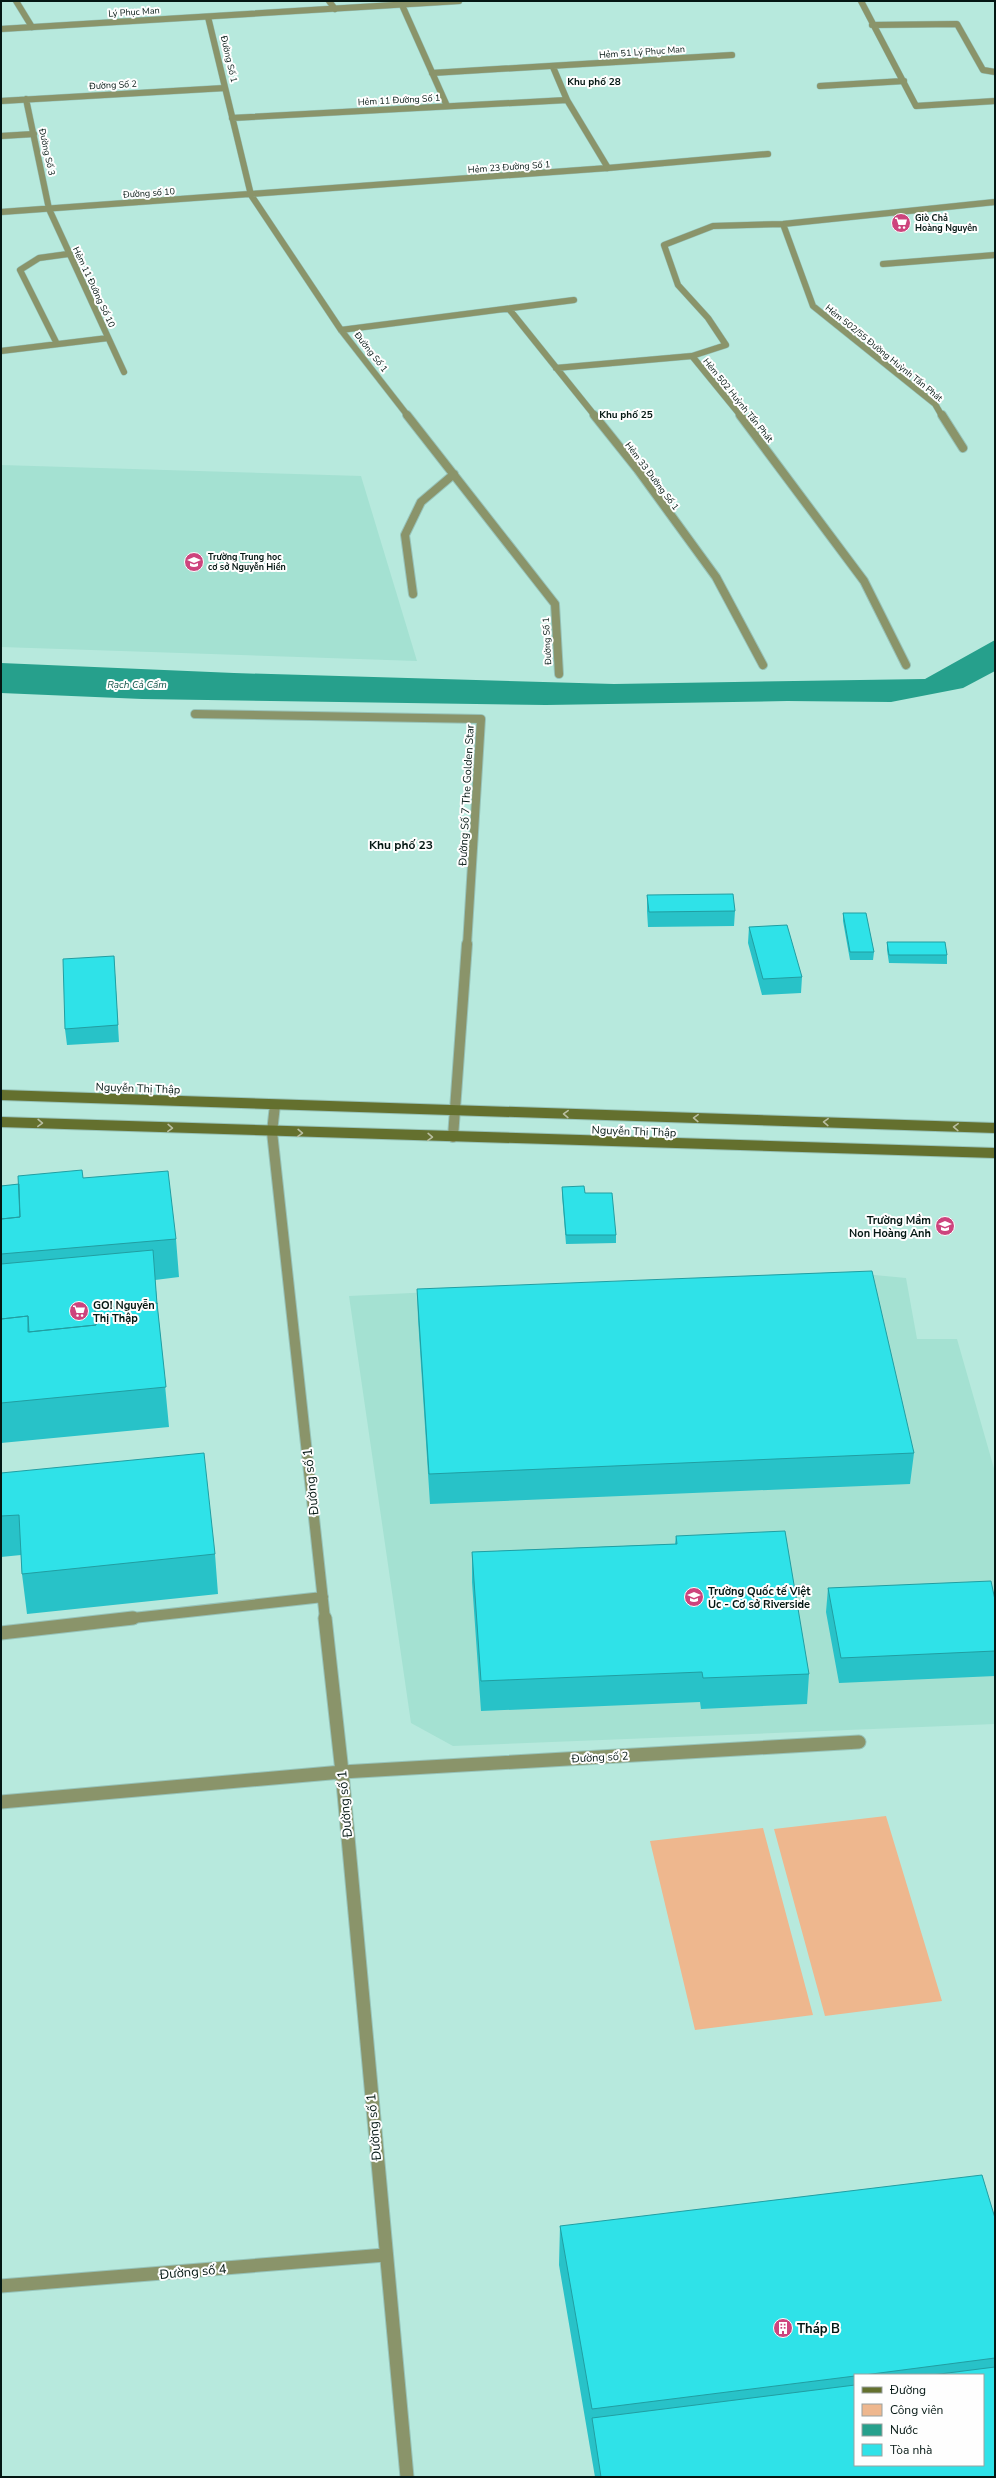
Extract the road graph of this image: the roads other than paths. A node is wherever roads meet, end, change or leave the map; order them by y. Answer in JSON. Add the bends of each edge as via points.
{"nodes":[{"id":1,"x":16,"y":1,"type":"edge"},
{"id":2,"x":329,"y":1,"type":"edge"},
{"id":3,"x":459,"y":1,"type":"edge"},
{"id":4,"x":861,"y":1,"type":"edge"},
{"id":5,"x":402,"y":4,"type":"junction"},
{"id":6,"x":335,"y":9,"type":"junction"},
{"id":7,"x":208,"y":16,"type":"junction"},
{"id":8,"x":872,"y":25,"type":"junction"},
{"id":9,"x":32,"y":28,"type":"junction"},
{"id":10,"x":1,"y":29,"type":"edge"},
{"id":11,"x":732,"y":55,"type":"dead end"},
{"id":12,"x":553,"y":67,"type":"junction"},
{"id":13,"x":995,"y":72,"type":"edge"},
{"id":14,"x":432,"y":73,"type":"junction"},
{"id":15,"x":904,"y":82,"type":"junction"},
{"id":16,"x":820,"y":86,"type":"dead end"},
{"id":17,"x":226,"y":88,"type":"junction"},
{"id":18,"x":26,"y":99,"type":"junction"},
{"id":19,"x":567,"y":100,"type":"junction"},
{"id":20,"x":1,"y":101,"type":"edge"},
{"id":21,"x":995,"y":101,"type":"edge"},
{"id":22,"x":448,"y":106,"type":"junction"},
{"id":23,"x":232,"y":118,"type":"junction"},
{"id":24,"x":34,"y":134,"type":"junction"},
{"id":25,"x":1,"y":136,"type":"edge"},
{"id":26,"x":768,"y":154,"type":"dead end"},
{"id":27,"x":608,"y":168,"type":"junction"},
{"id":28,"x":251,"y":195,"type":"junction"},
{"id":29,"x":995,"y":202,"type":"edge"},
{"id":30,"x":49,"y":209,"type":"junction"},
{"id":31,"x":1,"y":212,"type":"edge"},
{"id":32,"x":783,"y":224,"type":"junction"},
{"id":33,"x":68,"y":254,"type":"junction"},
{"id":34,"x":995,"y":255,"type":"edge"},
{"id":35,"x":883,"y":264,"type":"dead end"},
{"id":36,"x":574,"y":300,"type":"dead end"},
{"id":37,"x":509,"y":309,"type":"junction"},
{"id":38,"x":341,"y":330,"type":"junction"},
{"id":39,"x":108,"y":338,"type":"junction"},
{"id":40,"x":57,"y":344,"type":"junction"},
{"id":41,"x":1,"y":351,"type":"edge"},
{"id":42,"x":692,"y":356,"type":"junction"},
{"id":43,"x":556,"y":368,"type":"junction"},
{"id":44,"x":124,"y":372,"type":"dead end"},
{"id":45,"x":963,"y":448,"type":"dead end"},
{"id":46,"x":454,"y":474,"type":"junction"},
{"id":47,"x":413,"y":594,"type":"dead end"},
{"id":48,"x":763,"y":665,"type":"dead end"},
{"id":49,"x":906,"y":665,"type":"dead end"},
{"id":50,"x":559,"y":674,"type":"dead end"},
{"id":51,"x":194,"y":714,"type":"dead end"},
{"id":52,"x":1,"y":1095,"type":"edge"},
{"id":53,"x":275,"y":1105,"type":"junction"},
{"id":54,"x":455,"y":1111,"type":"junction"},
{"id":55,"x":1,"y":1122,"type":"edge"},
{"id":56,"x":995,"y":1128,"type":"edge"},
{"id":57,"x":272,"y":1132,"type":"junction"},
{"id":58,"x":453,"y":1137,"type":"junction"},
{"id":59,"x":995,"y":1153,"type":"edge"},
{"id":60,"x":323,"y":1597,"type":"junction"},
{"id":61,"x":1,"y":1634,"type":"edge"},
{"id":62,"x":859,"y":1742,"type":"dead end"},
{"id":63,"x":342,"y":1772,"type":"junction"},
{"id":64,"x":1,"y":1802,"type":"edge"},
{"id":65,"x":385,"y":2256,"type":"junction"},
{"id":66,"x":1,"y":2286,"type":"edge"},
{"id":67,"x":407,"y":2477,"type":"edge"}],
"edges":[{"from":1,"to":9,"type":"street"},
{"from":2,"to":6,"type":"street"},
{"from":3,"to":5,"type":"street","name":"Lý Phục Man"},
{"from":4,"to":8,"type":"street"},
{"from":5,"to":6,"type":"street","name":"Lý Phục Man"},
{"from":5,"to":14,"type":"street"},
{"from":6,"to":7,"type":"street","name":"Lý Phục Man"},
{"from":7,"to":9,"type":"street","name":"Lý Phục Man"},
{"from":7,"to":17,"type":"street","name":"Đường Số 1"},
{"from":8,"to":13,"type":"street","via":[[957,24],[983,70]]},
{"from":8,"to":15,"type":"street"},
{"from":9,"to":10,"type":"street","name":"Lý Phục Man"},
{"from":11,"to":12,"type":"street","name":"Hẻm 51 Lý Phục Man"},
{"from":12,"to":14,"type":"street","name":"Hẻm 51 Lý Phục Man"},
{"from":12,"to":19,"type":"street"},
{"from":14,"to":22,"type":"street"},
{"from":15,"to":16,"type":"street"},
{"from":15,"to":21,"type":"street","via":[[916,106]]},
{"from":17,"to":18,"type":"street","name":"Đường Số 2"},
{"from":17,"to":23,"type":"street","name":"Đường Số 1"},
{"from":18,"to":20,"type":"street","name":"Đường Số 2"},
{"from":18,"to":24,"type":"street","name":"Đường Số 3"},
{"from":19,"to":22,"type":"street","name":"Hẻm 11 Đường Số 1"},
{"from":19,"to":27,"type":"street"},
{"from":22,"to":23,"type":"street","name":"Hẻm 11 Đường Số 1"},
{"from":23,"to":28,"type":"street","name":"Đường Số 1"},
{"from":24,"to":25,"type":"street"},
{"from":24,"to":30,"type":"street","name":"Đường Số 3"},
{"from":26,"to":27,"type":"street","name":"Hẻm 23 Đường Số 1"},
{"from":27,"to":28,"type":"street","name":"Hẻm 23 Đường Số 1"},
{"from":28,"to":30,"type":"street","name":"Đường số 10"},
{"from":28,"to":38,"type":"street","name":"Đường Số 1"},
{"from":29,"to":32,"type":"street","name":"Hẻm 502 Huỳnh Tấn Phát"},
{"from":30,"to":31,"type":"street"},
{"from":30,"to":33,"type":"street","name":"Hẻm 11 Đường Số 10"},
{"from":32,"to":42,"type":"street","name":"Hẻm 502 Huỳnh Tấn Phát","via":[[713,226],[664,244],[678,285],[708,318],[726,345]]},
{"from":32,"to":45,"type":"street","name":"Hẻm 502/55 Đường Huỳnh Tấn Phát","via":[[813,306],[935,404]]},
{"from":33,"to":39,"type":"street","name":"Hẻm 11 Đường Số 10"},
{"from":33,"to":40,"type":"street","via":[[39,258],[20,270]]},
{"from":34,"to":35,"type":"street"},
{"from":36,"to":37,"type":"street"},
{"from":37,"to":38,"type":"street"},
{"from":37,"to":43,"type":"street","name":"Hẻm 33 Đường Số 1"},
{"from":38,"to":46,"type":"street","name":"Đường Số 1"},
{"from":39,"to":40,"type":"street"},
{"from":39,"to":44,"type":"street","name":"Hẻm 11 Đường Số 10"},
{"from":40,"to":41,"type":"street"},
{"from":42,"to":43,"type":"street"},
{"from":42,"to":49,"type":"street","name":"Hẻm 502 Huỳnh Tấn Phát","via":[[757,436],[864,581]]},
{"from":43,"to":48,"type":"street","name":"Hẻm 33 Đường Số 1","via":[[638,470],[716,577]]},
{"from":46,"to":47,"type":"street","via":[[422,502],[405,535]]},
{"from":46,"to":50,"type":"street","name":"Đường Số 1","via":[[555,604]]},
{"from":51,"to":54,"type":"street","name":"Đường Số 7 The Golden Star","via":[[481,719]]},
{"from":52,"to":53,"type":"main road","name":"Nguyễn Thị Thập"},
{"from":53,"to":54,"type":"main road","name":"Nguyễn Thị Thập"},
{"from":53,"to":57,"type":"street"},
{"from":56,"to":54,"type":"main road","name":"Nguyễn Thị Thập","one_way":true},
{"from":54,"to":58,"type":"street"},
{"from":55,"to":57,"type":"main road","name":"Nguyễn Thị Thập","one_way":true},
{"from":57,"to":58,"type":"main road","name":"Nguyễn Thị Thập","one_way":true},
{"from":57,"to":60,"type":"street","name":"Đường số 1"},
{"from":58,"to":59,"type":"main road","name":"Nguyễn Thị Thập"},
{"from":60,"to":61,"type":"street"},
{"from":60,"to":63,"type":"street","name":"Đường số 1"},
{"from":62,"to":63,"type":"street","name":"Đường số 2"},
{"from":63,"to":64,"type":"street","name":"Đường số 2"},
{"from":63,"to":65,"type":"street","name":"Đường số 1"},
{"from":65,"to":66,"type":"street","name":"Đường số 4"},
{"from":65,"to":67,"type":"street","name":"Đường số 1"}]}
